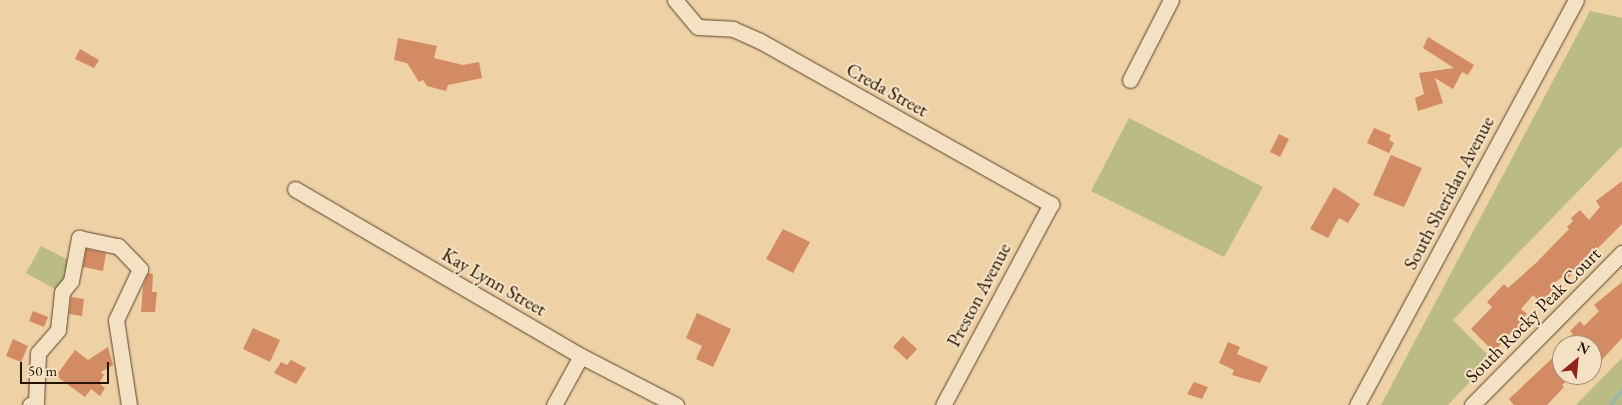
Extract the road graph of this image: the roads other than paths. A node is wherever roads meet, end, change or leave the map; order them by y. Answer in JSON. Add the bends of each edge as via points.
{"nodes":[{"id":1,"x":675,"y":0,"type":"edge"},
{"id":2,"x":1171,"y":0,"type":"edge"},
{"id":3,"x":1576,"y":0,"type":"edge"},
{"id":4,"x":1130,"y":80,"type":"dead end"},
{"id":5,"x":295,"y":189,"type":"dead end"},
{"id":6,"x":1051,"y":204,"type":"joint"},
{"id":7,"x":1622,"y":253,"type":"edge"},
{"id":8,"x":582,"y":356,"type":"junction"},
{"id":9,"x":1363,"y":403,"type":"edge"},
{"id":10,"x":30,"y":405,"type":"edge"},
{"id":11,"x":129,"y":405,"type":"edge"},
{"id":12,"x":554,"y":405,"type":"edge"},
{"id":13,"x":676,"y":405,"type":"edge"},
{"id":14,"x":943,"y":405,"type":"edge"},
{"id":15,"x":1472,"y":405,"type":"edge"}],
"edges":[{"from":1,"to":6,"type":"street","name":"Creda Street","via":[[698,27],[733,29],[760,41]]},
{"from":2,"to":4,"type":"street"},
{"from":3,"to":9,"type":"street","name":"South Sheridan Avenue"},
{"from":5,"to":8,"type":"street","name":"Kay Lynn Street"},
{"from":6,"to":14,"type":"street","name":"Preston Avenue"},
{"from":7,"to":15,"type":"street","name":"South Rocky Peak Court"},
{"from":8,"to":12,"type":"street"},
{"from":8,"to":13,"type":"street","name":"Kay Lynn Street"},
{"from":10,"to":11,"type":"street","via":[[36,403],[38,353],[58,330],[62,292],[71,281],[79,238],[118,246],[140,269],[116,320]]}]}
